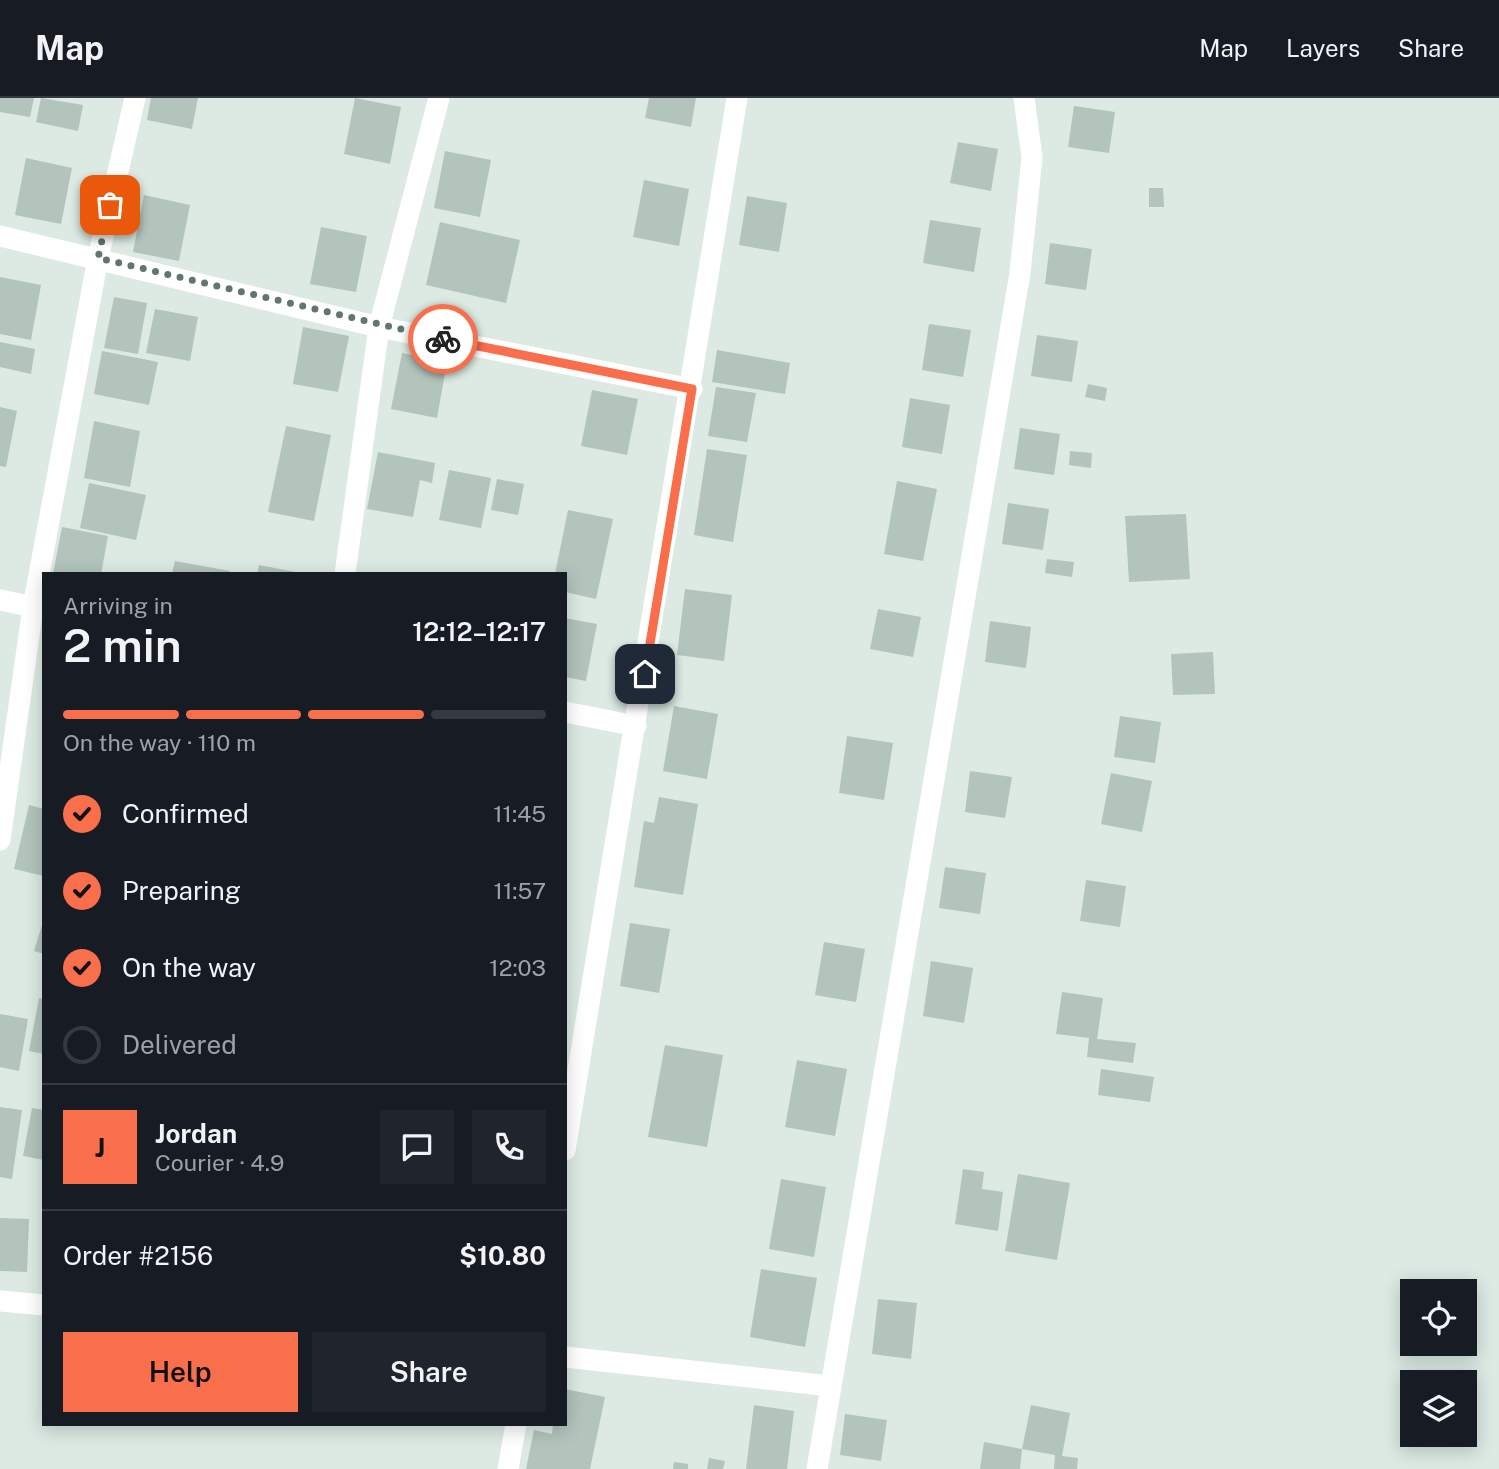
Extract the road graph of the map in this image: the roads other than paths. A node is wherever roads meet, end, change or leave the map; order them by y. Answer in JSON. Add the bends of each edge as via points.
{"nodes":[{"id":1,"x":135,"y":98,"type":"edge"},
{"id":2,"x":439,"y":98,"type":"edge"},
{"id":3,"x":737,"y":98,"type":"edge"},
{"id":4,"x":1024,"y":98,"type":"edge"},
{"id":5,"x":0,"y":236,"type":"edge"},
{"id":6,"x":98,"y":258,"type":"junction"},
{"id":7,"x":379,"y":327,"type":"junction"},
{"id":8,"x":692,"y":389,"type":"junction"},
{"id":9,"x":44,"y":572,"type":"edge"},
{"id":10,"x":345,"y":572,"type":"edge"},
{"id":11,"x":42,"y":585,"type":"edge"},
{"id":12,"x":0,"y":600,"type":"edge"},
{"id":13,"x":38,"y":608,"type":"edge"},
{"id":14,"x":567,"y":712,"type":"edge"},
{"id":15,"x":636,"y":726,"type":"junction"},
{"id":16,"x":0,"y":839,"type":"edge"},
{"id":17,"x":567,"y":1138,"type":"edge"},
{"id":18,"x":0,"y":1301,"type":"edge"},
{"id":19,"x":42,"y":1305,"type":"edge"},
{"id":20,"x":567,"y":1357,"type":"edge"},
{"id":21,"x":830,"y":1386,"type":"junction"},
{"id":22,"x":516,"y":1426,"type":"edge"},
{"id":23,"x":508,"y":1469,"type":"edge"},
{"id":24,"x":817,"y":1469,"type":"edge"}],
"edges":[{"from":1,"to":6,"type":"street"},
{"from":2,"to":7,"type":"street"},
{"from":3,"to":8,"type":"street"},
{"from":4,"to":21,"type":"street","via":[[1032,157],[1020,273]]},
{"from":5,"to":6,"type":"street"},
{"from":6,"to":7,"type":"street"},
{"from":6,"to":9,"type":"street"},
{"from":7,"to":8,"type":"street"},
{"from":7,"to":10,"type":"street"},
{"from":8,"to":15,"type":"street"},
{"from":11,"to":13,"type":"street"},
{"from":12,"to":13,"type":"street"},
{"from":13,"to":16,"type":"street"},
{"from":14,"to":15,"type":"street"},
{"from":15,"to":17,"type":"street"},
{"from":18,"to":19,"type":"street"},
{"from":20,"to":21,"type":"street"},
{"from":21,"to":24,"type":"street"},
{"from":22,"to":23,"type":"street"}]}
